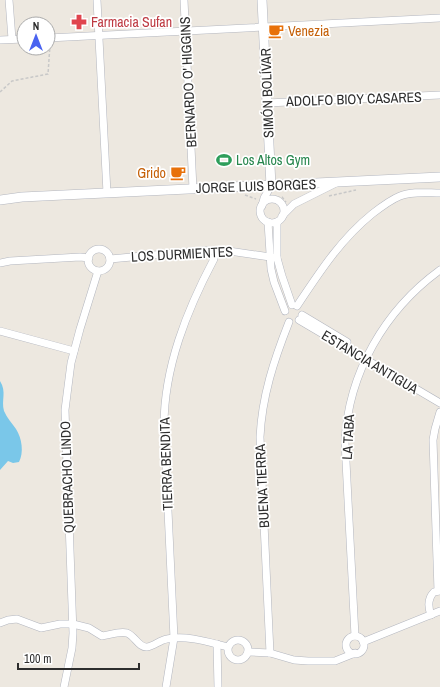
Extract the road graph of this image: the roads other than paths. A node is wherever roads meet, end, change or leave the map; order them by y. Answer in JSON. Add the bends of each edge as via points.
{"nodes":[{"id":1,"x":9,"y":0,"type":"edge"},
{"id":2,"x":97,"y":0,"type":"edge"},
{"id":3,"x":184,"y":0,"type":"edge"},
{"id":4,"x":262,"y":0,"type":"edge"},
{"id":5,"x":440,"y":18,"type":"edge"},
{"id":6,"x":264,"y":27,"type":"junction"},
{"id":7,"x":185,"y":31,"type":"junction"},
{"id":8,"x":99,"y":35,"type":"junction"},
{"id":9,"x":56,"y":38,"type":"edge"},
{"id":10,"x":12,"y":39,"type":"junction"},
{"id":11,"x":16,"y":39,"type":"edge"},
{"id":12,"x":0,"y":40,"type":"edge"},
{"id":13,"x":440,"y":95,"type":"edge"},
{"id":14,"x":267,"y":103,"type":"junction"},
{"id":15,"x":440,"y":177,"type":"edge"},
{"id":16,"x":337,"y":182,"type":"junction"},
{"id":17,"x":271,"y":186,"type":"junction"},
{"id":18,"x":193,"y":188,"type":"junction"},
{"id":19,"x":107,"y":193,"type":"junction"},
{"id":20,"x":440,"y":193,"type":"edge"},
{"id":21,"x":0,"y":200,"type":"edge"},
{"id":22,"x":274,"y":200,"type":"junction"},
{"id":23,"x":262,"y":206,"type":"junction"},
{"id":24,"x":280,"y":219,"type":"junction"},
{"id":25,"x":268,"y":222,"type":"junction"},
{"id":26,"x":216,"y":250,"type":"junction"},
{"id":27,"x":269,"y":256,"type":"junction"},
{"id":28,"x":89,"y":258,"type":"junction"},
{"id":29,"x":110,"y":258,"type":"junction"},
{"id":30,"x":277,"y":258,"type":"junction"},
{"id":31,"x":0,"y":263,"type":"edge"},
{"id":32,"x":440,"y":270,"type":"edge"},
{"id":33,"x":98,"y":271,"type":"junction"},
{"id":34,"x":294,"y":306,"type":"junction"},
{"id":35,"x":285,"y":311,"type":"junction"},
{"id":36,"x":300,"y":318,"type":"junction"},
{"id":37,"x":289,"y":322,"type":"junction"},
{"id":38,"x":0,"y":330,"type":"edge"},
{"id":39,"x":74,"y":350,"type":"junction"},
{"id":40,"x":366,"y":356,"type":"junction"},
{"id":41,"x":439,"y":401,"type":"edge"},
{"id":42,"x":440,"y":412,"type":"edge"},
{"id":43,"x":439,"y":591,"type":"edge"},
{"id":44,"x":440,"y":612,"type":"edge"},
{"id":45,"x":431,"y":616,"type":"junction"},
{"id":46,"x":0,"y":623,"type":"edge"},
{"id":47,"x":73,"y":624,"type":"junction"},
{"id":48,"x":354,"y":636,"type":"junction"},
{"id":49,"x":174,"y":638,"type":"junction"},
{"id":50,"x":363,"y":642,"type":"junction"},
{"id":51,"x":217,"y":644,"type":"junction"},
{"id":52,"x":346,"y":646,"type":"junction"},
{"id":53,"x":228,"y":647,"type":"junction"},
{"id":54,"x":248,"y":652,"type":"junction"},
{"id":55,"x":270,"y":653,"type":"junction"},
{"id":56,"x":355,"y":653,"type":"junction"},
{"id":57,"x":341,"y":659,"type":"junction"},
{"id":58,"x":64,"y":687,"type":"edge"},
{"id":59,"x":166,"y":687,"type":"edge"},
{"id":60,"x":218,"y":687,"type":"edge"}],
"edges":[{"from":1,"to":10,"type":"street"},
{"from":2,"to":8,"type":"street"},
{"from":3,"to":7,"type":"street","name":"BERNARDO O' HIGGINS"},
{"from":4,"to":6,"type":"street","name":"SIMÓN BOLÍVAR"},
{"from":5,"to":6,"type":"street"},
{"from":6,"to":7,"type":"street"},
{"from":6,"to":14,"type":"street","name":"SIMÓN BOLÍVAR"},
{"from":7,"to":8,"type":"street"},
{"from":7,"to":18,"type":"street","name":"BERNARDO O' HIGGINS"},
{"from":8,"to":9,"type":"street"},
{"from":8,"to":19,"type":"street"},
{"from":10,"to":11,"type":"street"},
{"from":10,"to":12,"type":"street"},
{"from":13,"to":14,"type":"street","name":"ADOLFO BIOY CASARES"},
{"from":14,"to":17,"type":"street","name":"SIMÓN BOLÍVAR"},
{"from":15,"to":16,"type":"street","name":"JORGE LUIS BORGES"},
{"from":16,"to":17,"type":"street","name":"JORGE LUIS BORGES"},
{"from":16,"to":24,"type":"street","via":[[294,204]]},
{"from":17,"to":18,"type":"street","name":"JORGE LUIS BORGES"},
{"from":17,"to":22,"type":"street","name":"SIMÓN BOLÍVAR"},
{"from":17,"to":23,"type":"street","name":"SIMÓN BOLÍVAR"},
{"from":18,"to":19,"type":"street","name":"JORGE LUIS BORGES"},
{"from":19,"to":21,"type":"street","name":"JORGE LUIS BORGES"},
{"from":20,"to":34,"type":"street","via":[[401,196],[362,222],[335,251]]},
{"from":22,"to":23,"type":"street"},
{"from":22,"to":24,"type":"street","via":[[282,206]]},
{"from":23,"to":25,"type":"street","via":[[260,214]]},
{"from":24,"to":25,"type":"street"},
{"from":24,"to":30,"type":"street"},
{"from":25,"to":27,"type":"street"},
{"from":26,"to":27,"type":"street","name":"LOS DURMIENTES"},
{"from":26,"to":29,"type":"street","name":"LOS DURMIENTES"},
{"from":26,"to":49,"type":"street","name":"TIERRA BENDITA","via":[[179,339],[165,402]]},
{"from":27,"to":30,"type":"street","name":"LOS DURMIENTES"},
{"from":27,"to":35,"type":"street","via":[[274,282]]},
{"from":28,"to":29,"type":"street","via":[[95,250],[101,250]]},
{"from":28,"to":31,"type":"street"},
{"from":28,"to":33,"type":"street","via":[[92,268]]},
{"from":29,"to":33,"type":"street","via":[[107,268]]},
{"from":30,"to":34,"type":"street"},
{"from":32,"to":40,"type":"street","name":"LA TABA","via":[[401,304]]},
{"from":33,"to":39,"type":"street","name":"QUEBRACHO LINDO"},
{"from":34,"to":35,"type":"street","via":[[287,307]]},
{"from":34,"to":36,"type":"street","via":[[301,310]]},
{"from":35,"to":37,"type":"street","via":[[284,316]]},
{"from":36,"to":37,"type":"street","via":[[294,323]]},
{"from":36,"to":40,"type":"street","name":"ESTANCIA ANTIGUA"},
{"from":37,"to":55,"type":"street","name":"BUENA TIERRA","via":[[269,376],[260,437]]},
{"from":38,"to":39,"type":"street"},
{"from":39,"to":47,"type":"street","name":"QUEBRACHO LINDO","via":[[65,410]]},
{"from":40,"to":41,"type":"street","name":"ESTANCIA ANTIGUA"},
{"from":40,"to":48,"type":"street","name":"LA TABA","via":[[351,402],[345,437]]},
{"from":42,"to":43,"type":"street","via":[[433,440]]},
{"from":43,"to":45,"type":"street","via":[[434,592],[429,598]]},
{"from":44,"to":45,"type":"street"},
{"from":45,"to":50,"type":"street"},
{"from":46,"to":47,"type":"street","via":[[17,619],[41,628]]},
{"from":47,"to":49,"type":"street","via":[[89,628],[102,636],[129,634],[146,647]]},
{"from":47,"to":58,"type":"street","name":"QUEBRACHO LINDO","via":[[72,648]]},
{"from":48,"to":50,"type":"street"},
{"from":48,"to":52,"type":"street","via":[[349,638]]},
{"from":49,"to":51,"type":"street","via":[[190,638]]},
{"from":49,"to":59,"type":"street","name":"TIERRA BENDITA"},
{"from":50,"to":56,"type":"street","via":[[362,650]]},
{"from":51,"to":53,"type":"street"},
{"from":51,"to":60,"type":"street"},
{"from":52,"to":56,"type":"street","via":[[349,651]]},
{"from":52,"to":57,"type":"street"},
{"from":53,"to":54,"type":"street","via":[[235,640],[242,641],[247,645]]},
{"from":53,"to":54,"type":"street","via":[[228,653],[238,660]]},
{"from":54,"to":55,"type":"street"},
{"from":55,"to":57,"type":"street","via":[[294,660]]},
{"from":56,"to":57,"type":"street"}]}
